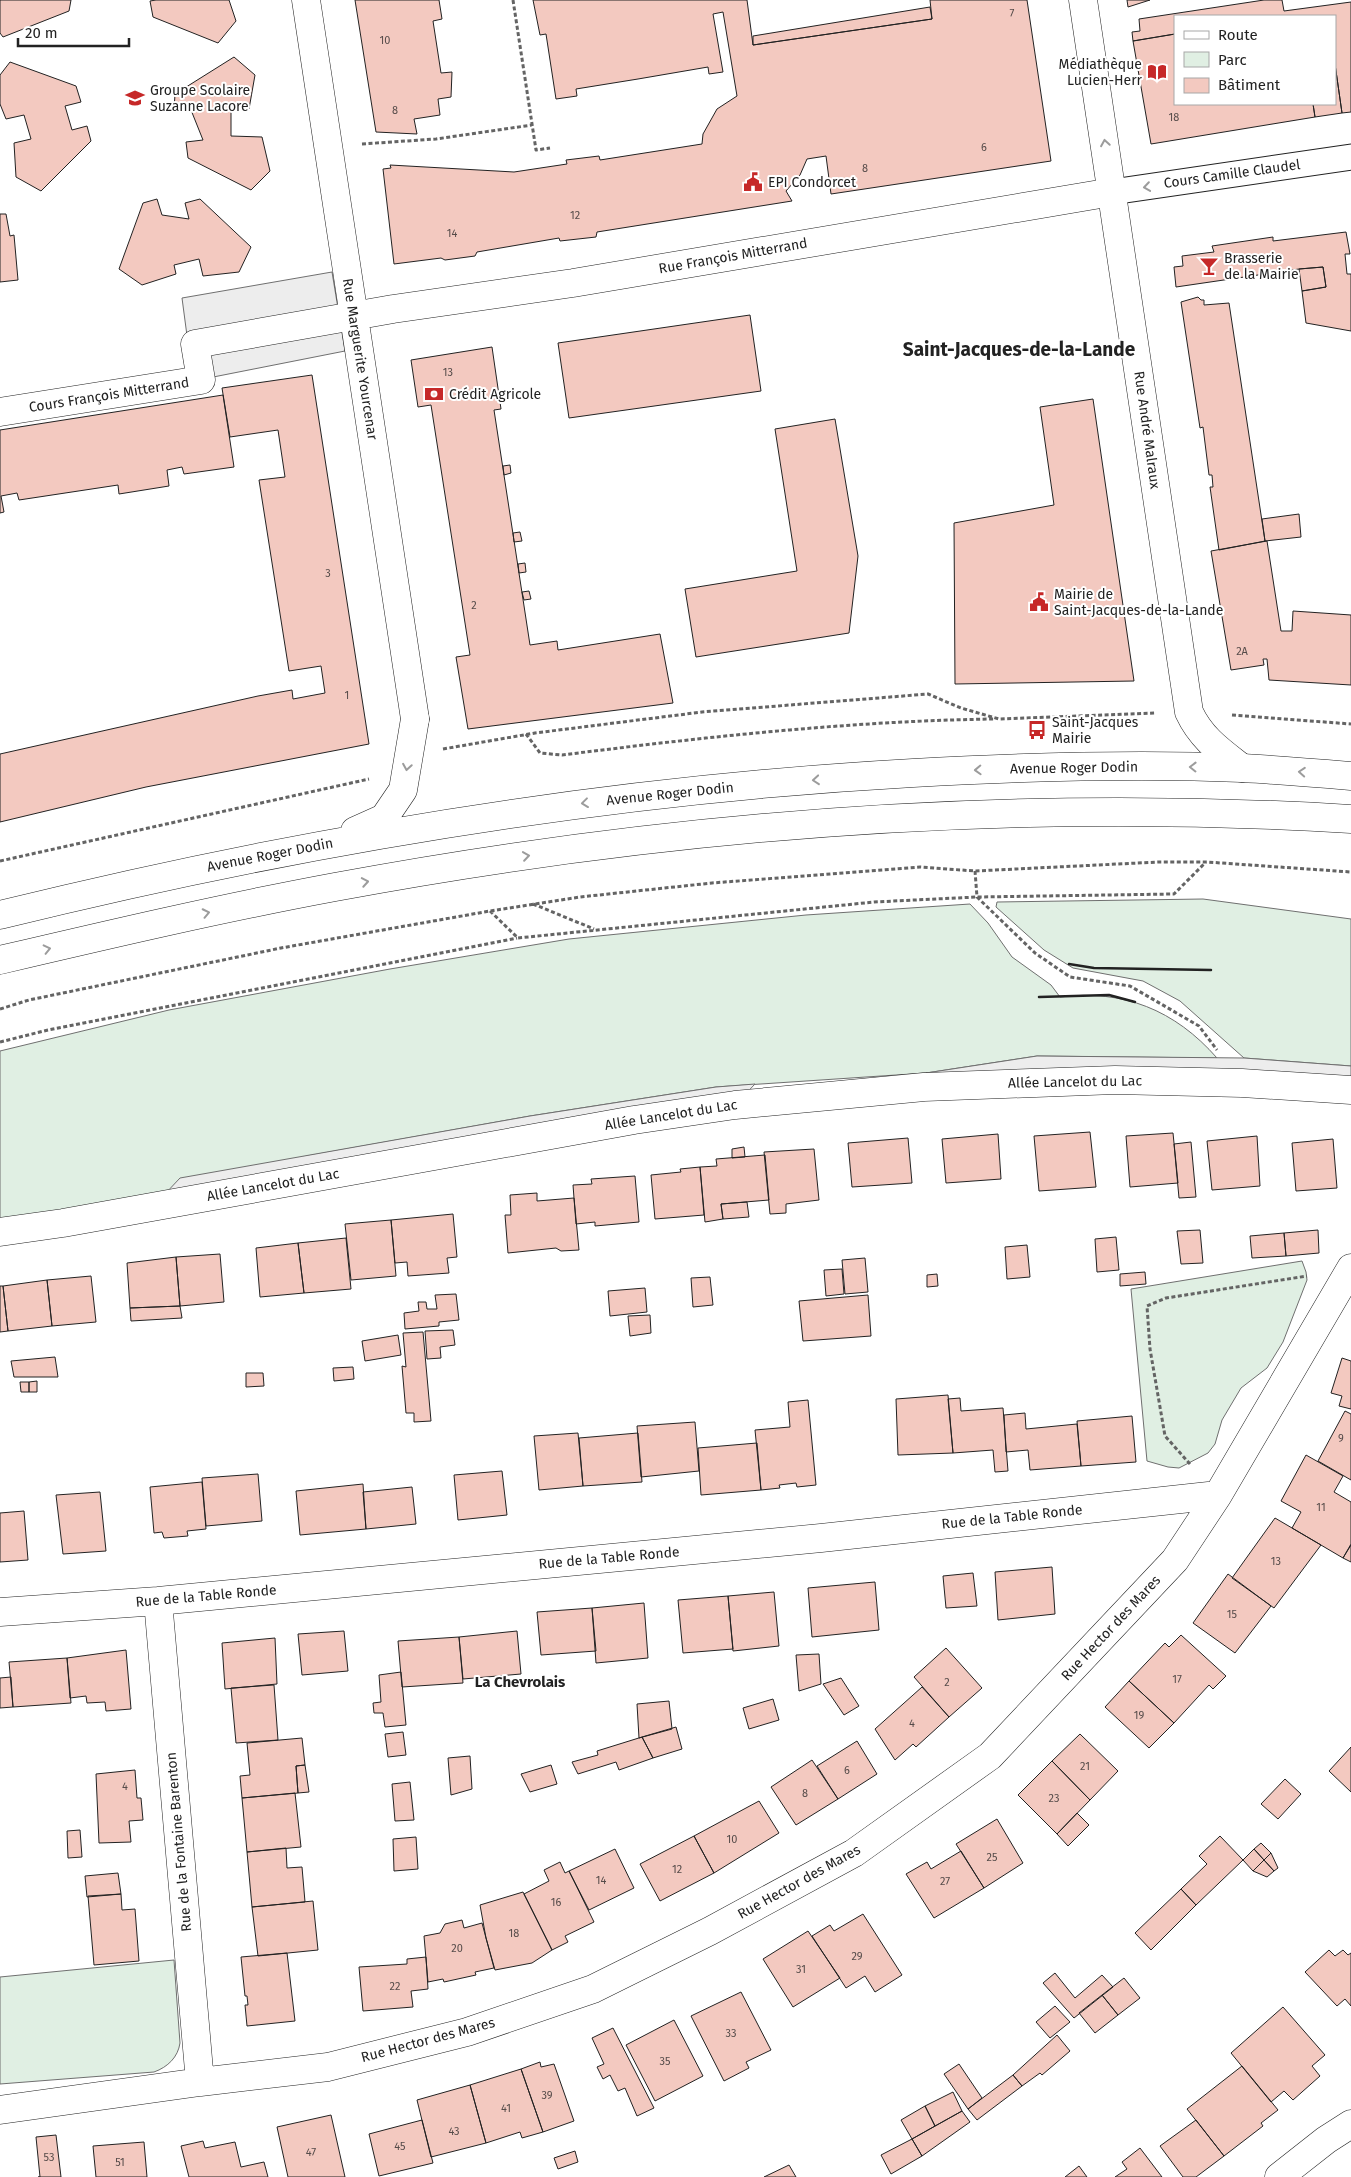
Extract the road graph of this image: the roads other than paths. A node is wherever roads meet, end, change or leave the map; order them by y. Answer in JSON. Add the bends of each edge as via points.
{"nodes":[{"id":1,"x":306,"y":0,"type":"edge"},
{"id":2,"x":1083,"y":0,"type":"edge"},
{"id":3,"x":1351,"y":157,"type":"edge"},
{"id":4,"x":1112,"y":192,"type":"junction"},
{"id":5,"x":354,"y":315,"type":"junction"},
{"id":6,"x":0,"y":412,"type":"edge"},
{"id":7,"x":1242,"y":768,"type":"junction"},
{"id":8,"x":1351,"y":776,"type":"edge"},
{"id":9,"x":1351,"y":819,"type":"edge"},
{"id":10,"x":331,"y":843,"type":"junction"},
{"id":11,"x":0,"y":915,"type":"edge"},
{"id":12,"x":0,"y":960,"type":"edge"},
{"id":13,"x":1351,"y":1090,"type":"edge"},
{"id":14,"x":0,"y":1232,"type":"edge"},
{"id":15,"x":1351,"y":1269,"type":"edge"},
{"id":16,"x":1218,"y":1495,"type":"junction"},
{"id":17,"x":158,"y":1601,"type":"junction"},
{"id":18,"x":0,"y":1612,"type":"edge"},
{"id":19,"x":200,"y":2082,"type":"junction"},
{"id":20,"x":0,"y":2110,"type":"edge"},
{"id":21,"x":1351,"y":2124,"type":"edge"},
{"id":22,"x":1279,"y":2177,"type":"edge"}],
"edges":[{"from":1,"to":5,"type":"street","name":"Rue Marguerite Yourcenar"},
{"from":4,"to":2,"type":"street","name":"Rue André Malraux","one_way":true},
{"from":3,"to":4,"type":"street","name":"Cours Camille Claudel","one_way":true},
{"from":4,"to":5,"type":"street","name":"Rue François Mitterrand","via":[[573,283]]},
{"from":4,"to":7,"type":"street","name":"Rue André Malraux","via":[[1189,712],[1210,744]]},
{"from":5,"to":6,"type":"street","name":"Cours François Mitterrand","via":[[195,344],[201,380]]},
{"from":5,"to":10,"type":"street","name":"Rue Marguerite Yourcenar","one_way":true,"via":[[415,718],[403,790],[384,818]]},
{"from":8,"to":7,"type":"street","name":"Avenue Roger Dodin","one_way":true},
{"from":7,"to":10,"type":"street","name":"Avenue Roger Dodin","one_way":true,"via":[[1144,766],[974,770],[764,784],[572,804]]},
{"from":12,"to":9,"type":"street","one_way":true,"via":[[337,886],[534,855],[766,829],[978,815],[1136,811]]},
{"from":10,"to":11,"type":"street","name":"Avenue Roger Dodin","via":[[97,891]]},
{"from":13,"to":14,"type":"street","name":"Allée Lancelot du Lac","via":[[1115,1080],[924,1087],[735,1104]]},
{"from":15,"to":16,"type":"street","name":"Rue Hector des Mares"},
{"from":16,"to":17,"type":"street","name":"Rue de la Table Ronde","via":[[811,1539]]},
{"from":16,"to":19,"type":"street","name":"Rue Hector des Mares","via":[[1175,1560],[990,1756],[854,1853],[710,1931],[593,1989],[467,2032],[328,2067]]},
{"from":17,"to":18,"type":"street","name":"Rue de la Table Ronde"},
{"from":17,"to":19,"type":"street","name":"Rue de la Fontaine Barenton"},
{"from":19,"to":20,"type":"street","name":"Rue Hector des Mares"},
{"from":21,"to":22,"type":"street"}]}
